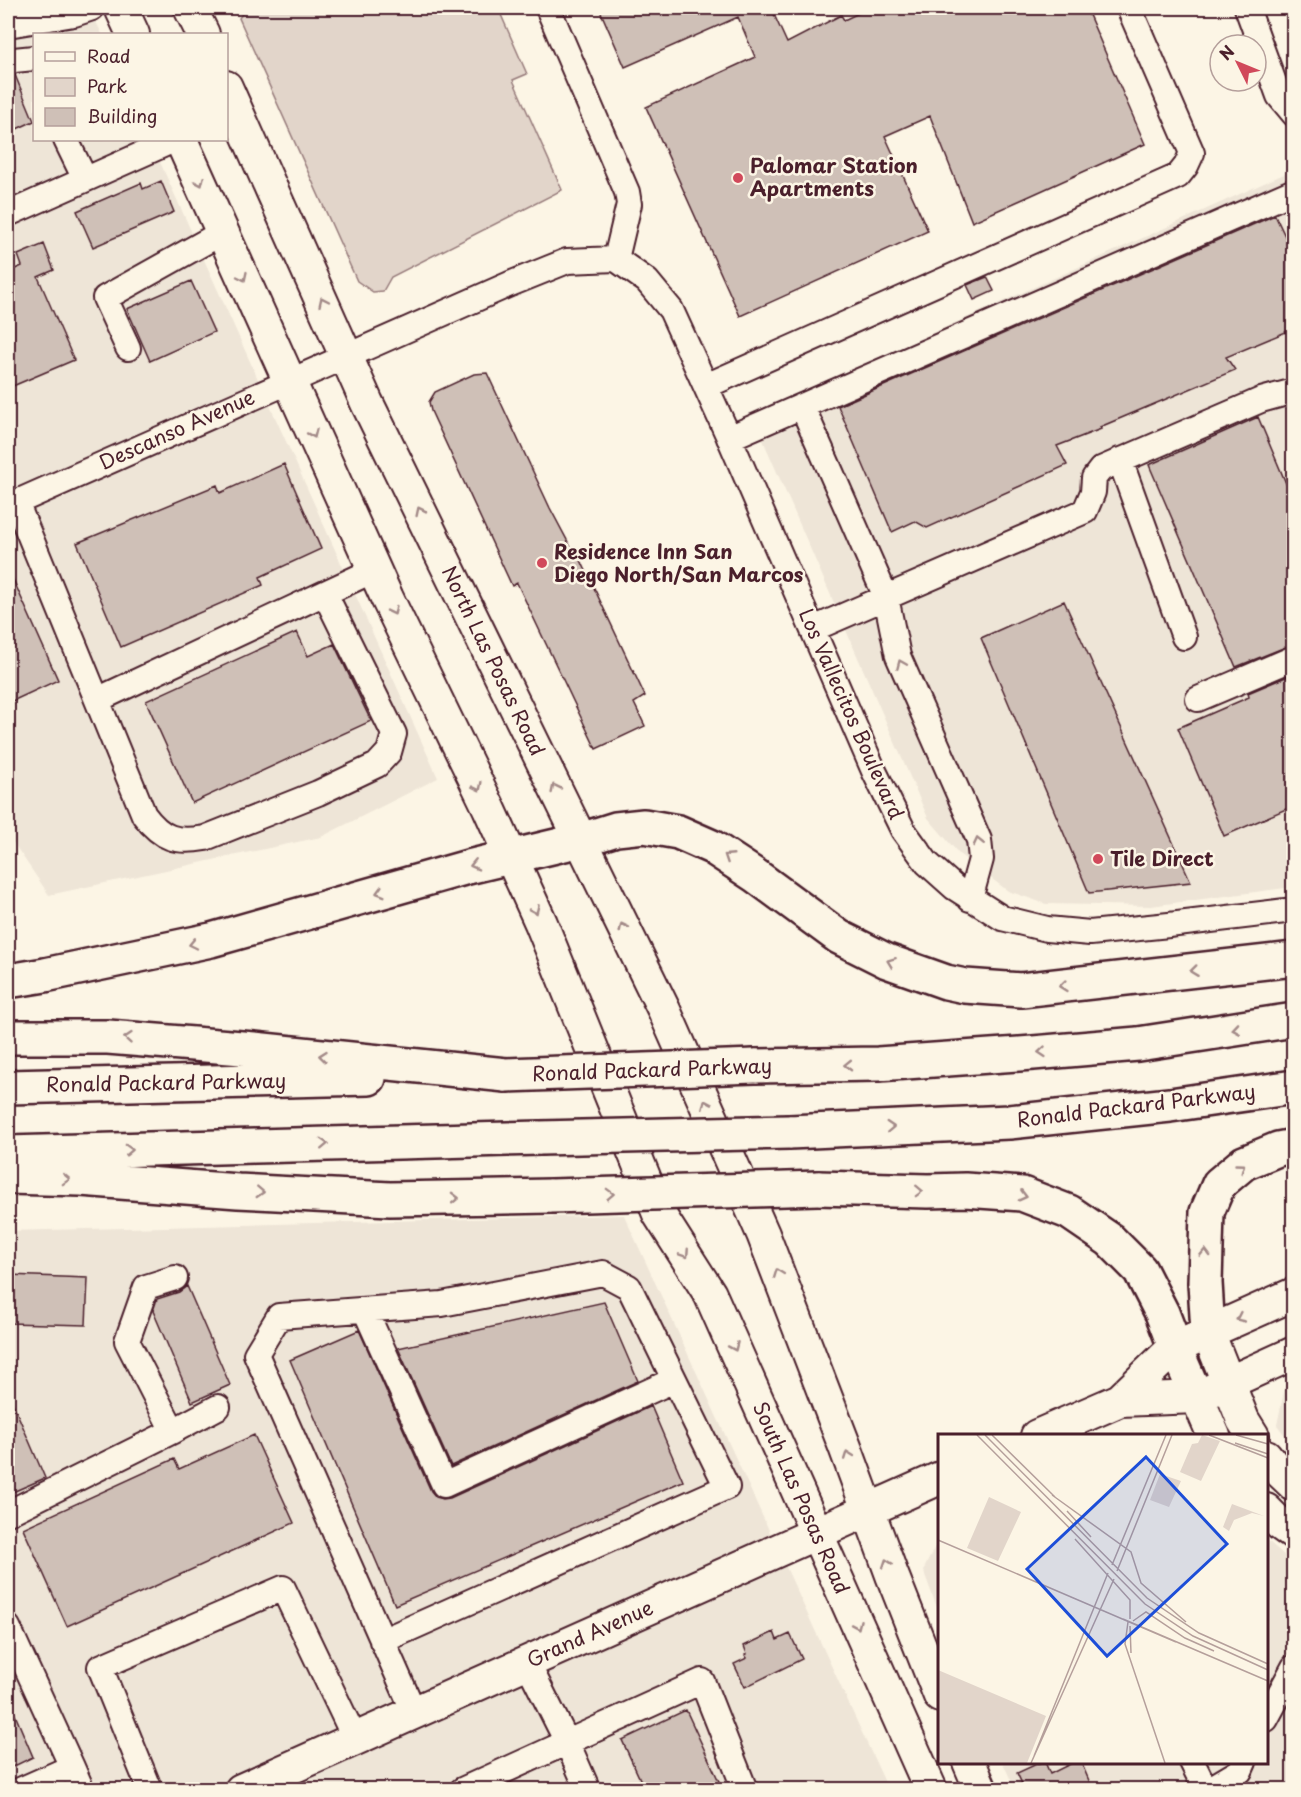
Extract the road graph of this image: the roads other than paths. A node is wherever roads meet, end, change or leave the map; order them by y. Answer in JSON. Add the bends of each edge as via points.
{"nodes":[{"id":1,"x":92,"y":8,"type":"edge"},
{"id":2,"x":121,"y":8,"type":"edge"},
{"id":3,"x":190,"y":8,"type":"edge"},
{"id":4,"x":548,"y":8,"type":"edge"},
{"id":5,"x":1129,"y":8,"type":"edge"},
{"id":6,"x":1247,"y":8,"type":"edge"},
{"id":7,"x":8,"y":25,"type":"edge"},
{"id":8,"x":35,"y":28,"type":"edge"},
{"id":9,"x":133,"y":33,"type":"edge"},
{"id":10,"x":202,"y":33,"type":"edge"},
{"id":11,"x":33,"y":58,"type":"edge"},
{"id":12,"x":8,"y":63,"type":"edge"},
{"id":13,"x":228,"y":91,"type":"edge"},
{"id":14,"x":1293,"y":114,"type":"edge"},
{"id":15,"x":66,"y":141,"type":"edge"},
{"id":16,"x":172,"y":141,"type":"edge"},
{"id":17,"x":181,"y":141,"type":"edge"},
{"id":18,"x":85,"y":179,"type":"junction"},
{"id":19,"x":1293,"y":191,"type":"edge"},
{"id":20,"x":8,"y":214,"type":"edge"},
{"id":21,"x":223,"y":232,"type":"junction"},
{"id":22,"x":616,"y":259,"type":"junction"},
{"id":23,"x":128,"y":348,"type":"dead end"},
{"id":24,"x":347,"y":355,"type":"junction"},
{"id":25,"x":290,"y":380,"type":"junction"},
{"id":26,"x":706,"y":386,"type":"junction"},
{"id":27,"x":1292,"y":394,"type":"edge"},
{"id":28,"x":802,"y":406,"type":"junction"},
{"id":29,"x":729,"y":438,"type":"junction"},
{"id":30,"x":1120,"y":460,"type":"junction"},
{"id":31,"x":12,"y":504,"type":"edge"},
{"id":32,"x":374,"y":570,"type":"junction"},
{"id":33,"x":325,"y":594,"type":"junction"},
{"id":34,"x":886,"y":597,"type":"junction"},
{"id":35,"x":813,"y":630,"type":"junction"},
{"id":36,"x":1184,"y":637,"type":"dead end"},
{"id":37,"x":1293,"y":658,"type":"edge"},
{"id":38,"x":1198,"y":699,"type":"dead end"},
{"id":39,"x":97,"y":700,"type":"junction"},
{"id":40,"x":581,"y":840,"type":"junction"},
{"id":41,"x":511,"y":857,"type":"junction"},
{"id":42,"x":970,"y":899,"type":"junction"},
{"id":43,"x":1293,"y":910,"type":"edge"},
{"id":44,"x":1293,"y":959,"type":"edge"},
{"id":45,"x":8,"y":981,"type":"edge"},
{"id":46,"x":1293,"y":1020,"type":"edge"},
{"id":47,"x":8,"y":1037,"type":"edge"},
{"id":48,"x":506,"y":1075,"type":"junction"},
{"id":49,"x":8,"y":1087,"type":"edge"},
{"id":50,"x":1293,"y":1087,"type":"edge"},
{"id":51,"x":1293,"y":1146,"type":"edge"},
{"id":52,"x":8,"y":1153,"type":"edge"},
{"id":53,"x":8,"y":1177,"type":"edge"},
{"id":54,"x":175,"y":1278,"type":"dead end"},
{"id":55,"x":1293,"y":1294,"type":"edge"},
{"id":56,"x":365,"y":1310,"type":"junction"},
{"id":57,"x":1208,"y":1332,"type":"junction"},
{"id":58,"x":1175,"y":1347,"type":"junction"},
{"id":59,"x":1293,"y":1353,"type":"edge"},
{"id":60,"x":674,"y":1380,"type":"junction"},
{"id":61,"x":1227,"y":1383,"type":"junction"},
{"id":62,"x":1197,"y":1397,"type":"junction"},
{"id":63,"x":1120,"y":1400,"type":"junction"},
{"id":64,"x":218,"y":1407,"type":"dead end"},
{"id":65,"x":173,"y":1431,"type":"junction"},
{"id":66,"x":1042,"y":1434,"type":"edge"},
{"id":67,"x":1213,"y":1434,"type":"edge"},
{"id":68,"x":1252,"y":1434,"type":"edge"},
{"id":69,"x":1268,"y":1459,"type":"edge"},
{"id":70,"x":938,"y":1478,"type":"edge"},
{"id":71,"x":1293,"y":1485,"type":"edge"},
{"id":72,"x":868,"y":1510,"type":"junction"},
{"id":73,"x":1268,"y":1512,"type":"edge"},
{"id":74,"x":8,"y":1513,"type":"edge"},
{"id":75,"x":816,"y":1533,"type":"junction"},
{"id":76,"x":1293,"y":1534,"type":"edge"},
{"id":77,"x":8,"y":1627,"type":"edge"},
{"id":78,"x":382,"y":1641,"type":"junction"},
{"id":79,"x":527,"y":1662,"type":"junction"},
{"id":80,"x":1293,"y":1667,"type":"edge"},
{"id":81,"x":938,"y":1693,"type":"edge"},
{"id":82,"x":414,"y":1712,"type":"junction"},
{"id":83,"x":1268,"y":1715,"type":"edge"},
{"id":84,"x":355,"y":1739,"type":"junction"},
{"id":85,"x":567,"y":1742,"type":"junction"},
{"id":86,"x":970,"y":1764,"type":"edge"},
{"id":87,"x":1193,"y":1764,"type":"edge"},
{"id":88,"x":1243,"y":1764,"type":"edge"},
{"id":89,"x":72,"y":1767,"type":"junction"},
{"id":90,"x":20,"y":1790,"type":"edge"},
{"id":91,"x":82,"y":1790,"type":"edge"},
{"id":92,"x":150,"y":1790,"type":"edge"},
{"id":93,"x":241,"y":1790,"type":"edge"},
{"id":94,"x":462,"y":1790,"type":"edge"},
{"id":95,"x":588,"y":1790,"type":"edge"},
{"id":96,"x":745,"y":1790,"type":"edge"},
{"id":97,"x":931,"y":1790,"type":"edge"},
{"id":98,"x":981,"y":1790,"type":"edge"},
{"id":99,"x":1207,"y":1790,"type":"edge"}],
"edges":[{"from":1,"to":8,"type":"street"},
{"from":2,"to":9,"type":"main road"},
{"from":3,"to":10,"type":"main road"},
{"from":4,"to":22,"type":"street","via":[[627,192],[629,204]]},
{"from":5,"to":26,"type":"street","via":[[1192,153],[1178,176]]},
{"from":6,"to":14,"type":"street","via":[[1279,96]]},
{"from":7,"to":8,"type":"street"},
{"from":11,"to":12,"type":"street"},
{"from":24,"to":13,"type":"main road","name":"North Las Posas Road","one_way":true},
{"from":15,"to":18,"type":"street"},
{"from":16,"to":18,"type":"street"},
{"from":17,"to":21,"type":"main road","one_way":true},
{"from":18,"to":20,"type":"street"},
{"from":19,"to":28,"type":"street"},
{"from":21,"to":23,"type":"street","via":[[105,298]]},
{"from":21,"to":25,"type":"main road","one_way":true},
{"from":22,"to":24,"type":"street","via":[[567,261]]},
{"from":22,"to":26,"type":"street","name":"Los Vallecitos Boulevard","via":[[647,280],[671,310]]},
{"from":24,"to":25,"type":"street","name":"Descanso Avenue"},
{"from":40,"to":24,"type":"main road","name":"North Las Posas Road","one_way":true},
{"from":25,"to":31,"type":"street","name":"Descanso Avenue"},
{"from":25,"to":32,"type":"main road","one_way":true},
{"from":26,"to":29,"type":"street","name":"Los Vallecitos Boulevard"},
{"from":27,"to":30,"type":"street","via":[[1261,400]]},
{"from":28,"to":29,"type":"street"},
{"from":28,"to":34,"type":"street"},
{"from":29,"to":35,"type":"street","name":"Los Vallecitos Boulevard"},
{"from":30,"to":34,"type":"street","via":[[1101,468],[1094,478],[1085,511]]},
{"from":30,"to":36,"type":"street"},
{"from":31,"to":39,"type":"street"},
{"from":32,"to":33,"type":"street"},
{"from":32,"to":41,"type":"main road","one_way":true},
{"from":33,"to":39,"type":"street"},
{"from":33,"to":39,"type":"street","via":[[394,734],[389,752],[378,765],[318,793],[206,838],[171,839],[155,830],[144,815]]},
{"from":34,"to":35,"type":"street"},
{"from":42,"to":34,"type":"street","one_way":true,"via":[[981,859],[979,840],[898,656]]},
{"from":35,"to":42,"type":"street","name":"Los Vallecitos Boulevard","via":[[903,830],[927,863]]},
{"from":37,"to":38,"type":"street"},
{"from":40,"to":41,"type":"highway"},
{"from":44,"to":40,"type":"highway","one_way":true,"via":[[1021,990],[965,986],[886,961],[838,937],[739,864],[678,832],[644,826],[616,829]]},
{"from":72,"to":40,"type":"main road","name":"North Las Posas Road","one_way":true,"via":[[763,1234],[664,1010]]},
{"from":41,"to":45,"type":"highway","one_way":true,"via":[[211,940]]},
{"from":41,"to":75,"type":"main road","name":"South Las Posas Road","one_way":true,"via":[[659,1214],[710,1294]]},
{"from":42,"to":43,"type":"street","name":"Los Vallecitos Boulevard","via":[[1002,918],[1047,929],[1090,933]]},
{"from":46,"to":48,"type":"highway","name":"Ronald Packard Parkway","one_way":true,"bridge":true,"via":[[1138,1044],[878,1064]]},
{"from":48,"to":47,"type":"highway","one_way":true,"via":[[108,1037]]},
{"from":48,"to":49,"type":"highway","name":"Ronald Packard Parkway"},
{"from":52,"to":50,"type":"highway","name":"Ronald Packard Parkway","one_way":true,"bridge":true,"via":[[789,1132],[1009,1122]]},
{"from":57,"to":51,"type":"highway","one_way":true,"via":[[1207,1212],[1219,1184],[1244,1163]]},
{"from":53,"to":58,"type":"highway","one_way":true,"bridge":true,"via":[[390,1199],[818,1188],[1022,1194],[1069,1212],[1110,1240],[1140,1270]]},
{"from":54,"to":65,"type":"street","via":[[146,1287],[127,1341]]},
{"from":55,"to":57,"type":"main road","one_way":true},
{"from":56,"to":60,"type":"street","via":[[442,1305],[603,1273],[629,1287]]},
{"from":56,"to":60,"type":"street","via":[[444,1485]]},
{"from":56,"to":78,"type":"street","via":[[279,1316],[256,1354]]},
{"from":57,"to":58,"type":"main road"},
{"from":57,"to":61,"type":"main road"},
{"from":58,"to":62,"type":"main road"},
{"from":58,"to":63,"type":"main road"},
{"from":59,"to":61,"type":"main road"},
{"from":60,"to":78,"type":"street","via":[[727,1487]]},
{"from":61,"to":62,"type":"main road"},
{"from":61,"to":68,"type":"main road"},
{"from":62,"to":63,"type":"main road"},
{"from":62,"to":67,"type":"main road"},
{"from":63,"to":66,"type":"main road"},
{"from":64,"to":65,"type":"street"},
{"from":65,"to":74,"type":"street"},
{"from":69,"to":71,"type":"main road"},
{"from":70,"to":72,"type":"main road","name":"Grand Avenue"},
{"from":72,"to":75,"type":"main road","name":"Grand Avenue"},
{"from":81,"to":72,"type":"main road","one_way":true},
{"from":73,"to":76,"type":"main road"},
{"from":75,"to":79,"type":"main road","name":"Grand Avenue"},
{"from":75,"to":97,"type":"main road","name":"South Las Posas Road","one_way":true},
{"from":77,"to":89,"type":"street"},
{"from":78,"to":82,"type":"street"},
{"from":79,"to":82,"type":"main road","name":"Grand Avenue"},
{"from":79,"to":85,"type":"street"},
{"from":80,"to":83,"type":"street"},
{"from":82,"to":84,"type":"main road","name":"Grand Avenue"},
{"from":84,"to":92,"type":"street","via":[[283,1588],[100,1667]]},
{"from":84,"to":93,"type":"main road","name":"Grand Avenue"},
{"from":85,"to":94,"type":"street"},
{"from":85,"to":95,"type":"street"},
{"from":85,"to":96,"type":"street","via":[[702,1681]]},
{"from":86,"to":98,"type":"main road"},
{"from":87,"to":99,"type":"street"},
{"from":88,"to":99,"type":"street","via":[[1240,1771]]},
{"from":89,"to":90,"type":"street"},
{"from":89,"to":91,"type":"street"}]}
